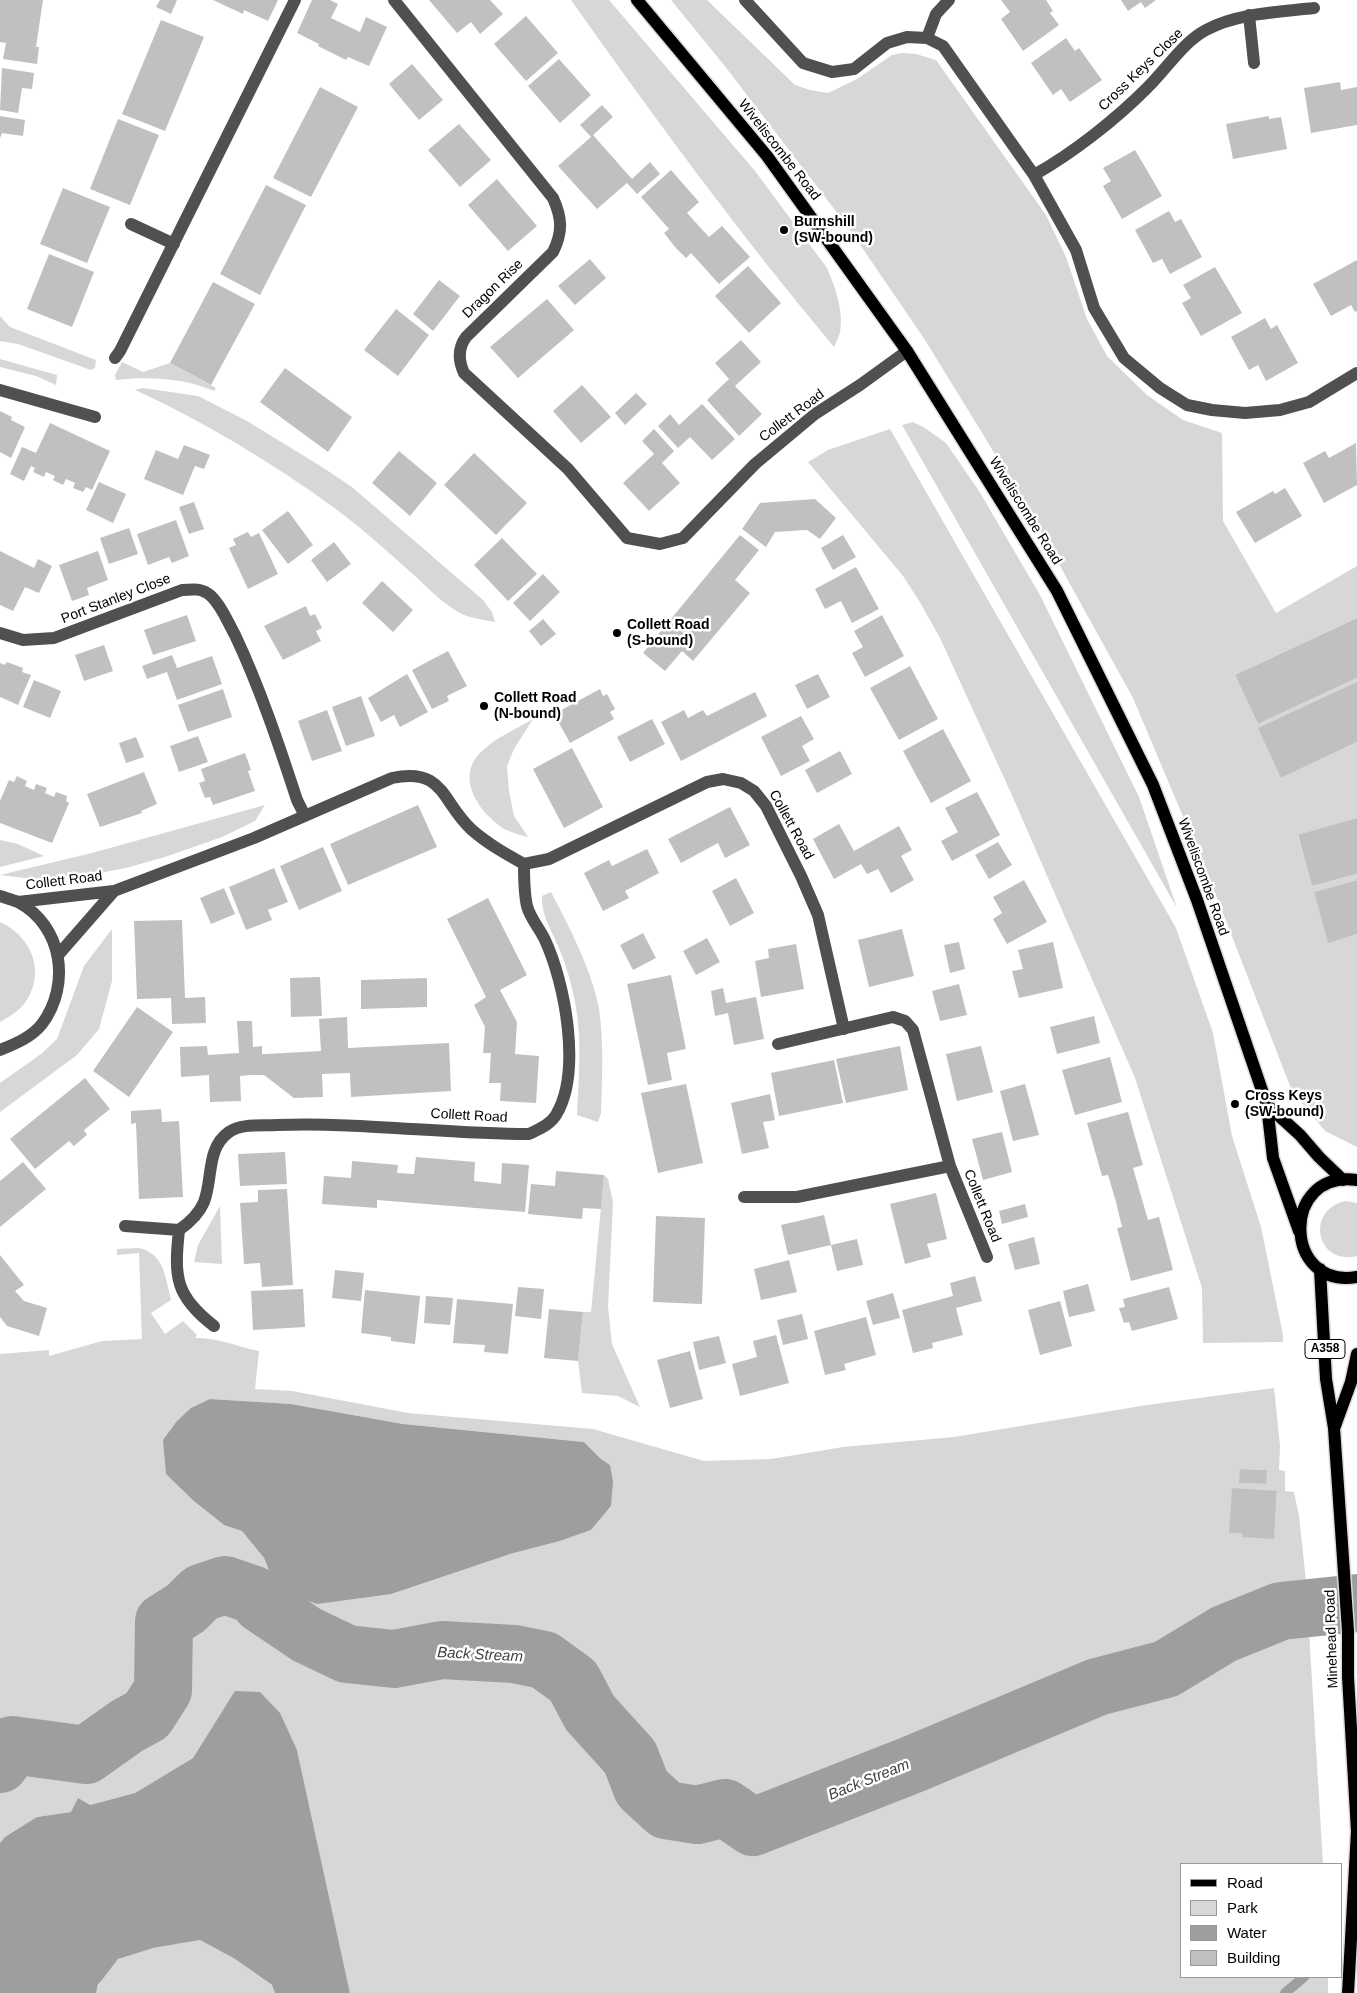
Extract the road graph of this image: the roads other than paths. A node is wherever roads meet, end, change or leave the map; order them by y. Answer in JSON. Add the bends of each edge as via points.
{"nodes":[{"id":1,"x":295,"y":0,"type":"edge"},
{"id":2,"x":394,"y":0,"type":"edge"},
{"id":3,"x":637,"y":0,"type":"edge"},
{"id":4,"x":745,"y":0,"type":"edge"},
{"id":5,"x":949,"y":0,"type":"edge"},
{"id":6,"x":1314,"y":8,"type":"dead end"},
{"id":7,"x":1249,"y":15,"type":"junction"},
{"id":8,"x":927,"y":38,"type":"junction"},
{"id":9,"x":1254,"y":63,"type":"dead end"},
{"id":10,"x":1034,"y":175,"type":"junction"},
{"id":11,"x":131,"y":224,"type":"dead end"},
{"id":12,"x":174,"y":244,"type":"junction"},
{"id":13,"x":908,"y":351,"type":"junction"},
{"id":14,"x":115,"y":358,"type":"dead end"},
{"id":15,"x":1357,"y":373,"type":"edge"},
{"id":16,"x":0,"y":390,"type":"edge"},
{"id":17,"x":95,"y":417,"type":"dead end"},
{"id":18,"x":683,"y":538,"type":"joint"},
{"id":19,"x":0,"y":633,"type":"edge"},
{"id":20,"x":305,"y":816,"type":"junction"},
{"id":21,"x":524,"y":864,"type":"junction"},
{"id":22,"x":114,"y":891,"type":"junction"},
{"id":23,"x":0,"y":896,"type":"edge"},
{"id":24,"x":18,"y":902,"type":"junction"},
{"id":25,"x":59,"y":954,"type":"junction"},
{"id":26,"x":844,"y":1029,"type":"junction"},
{"id":27,"x":778,"y":1044,"type":"dead end"},
{"id":28,"x":0,"y":1050,"type":"edge"},
{"id":29,"x":1267,"y":1105,"type":"junction"},
{"id":30,"x":950,"y":1166,"type":"junction"},
{"id":31,"x":1343,"y":1180,"type":"junction"},
{"id":32,"x":1357,"y":1180,"type":"edge"},
{"id":33,"x":744,"y":1197,"type":"dead end"},
{"id":34,"x":125,"y":1226,"type":"dead end"},
{"id":35,"x":179,"y":1230,"type":"junction"},
{"id":36,"x":1299,"y":1231,"type":"junction"},
{"id":37,"x":986,"y":1257,"type":"dead end"},
{"id":38,"x":1320,"y":1269,"type":"junction"},
{"id":39,"x":1357,"y":1277,"type":"edge"},
{"id":40,"x":214,"y":1326,"type":"dead end"},
{"id":41,"x":1357,"y":1354,"type":"edge"},
{"id":42,"x":1334,"y":1428,"type":"junction"},
{"id":43,"x":1357,"y":1849,"type":"edge"},
{"id":44,"x":1348,"y":1993,"type":"edge"}],
"edges":[{"from":1,"to":12,"type":"street"},
{"from":2,"to":18,"type":"street","name":"Dragon Rise","via":[[553,198],[561,222],[559,241],[553,252],[466,336],[459,358],[464,373],[568,469],[627,538],[660,544]]},
{"from":3,"to":13,"type":"main road","name":"Wiveliscombe Road","via":[[767,156]]},
{"from":4,"to":8,"type":"street","via":[[803,63],[832,72],[854,69],[887,43],[907,37]]},
{"from":5,"to":8,"type":"street","via":[[936,14]]},
{"from":6,"to":7,"type":"street","name":"Cross Keys Close"},
{"from":7,"to":9,"type":"street"},
{"from":7,"to":10,"type":"street","name":"Cross Keys Close","via":[[1206,30],[1179,53],[1122,113]]},
{"from":8,"to":10,"type":"street","via":[[943,46]]},
{"from":10,"to":15,"type":"street","via":[[1076,250],[1094,308],[1124,358],[1160,388],[1187,405],[1245,413],[1280,410],[1308,402]]},
{"from":11,"to":12,"type":"street"},
{"from":12,"to":14,"type":"street"},
{"from":13,"to":18,"type":"street","name":"Collett Road","via":[[816,414],[754,464]]},
{"from":13,"to":29,"type":"main road","name":"Wiveliscombe Road","via":[[1057,591],[1153,785],[1197,900]]},
{"from":16,"to":17,"type":"street"},
{"from":19,"to":20,"type":"street","name":"Port Stanley Close","via":[[23,640],[54,638],[182,590],[194,589],[211,596],[229,624],[252,673]]},
{"from":20,"to":21,"type":"street","name":"Collett Road","via":[[392,778],[409,774],[439,786],[471,829]]},
{"from":20,"to":22,"type":"street","name":"Collett Road"},
{"from":21,"to":26,"type":"street","name":"Collett Road","via":[[549,859],[706,782],[723,779],[741,783],[754,791],[766,806],[814,907]]},
{"from":21,"to":35,"type":"street","name":"Collett Road","via":[[527,908],[546,941],[568,1021],[565,1096],[556,1116],[546,1126],[529,1134],[298,1124],[238,1127],[222,1138],[214,1150],[204,1203]]},
{"from":22,"to":24,"type":"street","name":"Collett Road"},
{"from":22,"to":25,"type":"street","name":"Collett Road"},
{"from":23,"to":24,"type":"street"},
{"from":24,"to":25,"type":"street","via":[[36,915],[50,933]]},
{"from":25,"to":28,"type":"street","via":[[60,980],[50,1011],[41,1025],[21,1042]]},
{"from":26,"to":27,"type":"street","name":"Collett Road"},
{"from":26,"to":30,"type":"street","name":"Collett Road","via":[[893,1017],[905,1021],[913,1030]]},
{"from":29,"to":31,"type":"main road","name":"Wiveliscombe Road"},
{"from":29,"to":36,"type":"main road","name":"Wiveliscombe Road","via":[[1273,1158]]},
{"from":30,"to":33,"type":"street","name":"Collett Road","via":[[797,1197]]},
{"from":30,"to":37,"type":"street","name":"Collett Road"},
{"from":31,"to":32,"type":"main road"},
{"from":31,"to":36,"type":"main road","via":[[1325,1185],[1311,1196],[1302,1212]]},
{"from":34,"to":35,"type":"street"},
{"from":35,"to":40,"type":"street","via":[[175,1263],[179,1281],[193,1307]]},
{"from":36,"to":38,"type":"main road","name":"Wiveliscombe Road","via":[[1305,1252]]},
{"from":38,"to":39,"type":"main road","via":[[1340,1277]]},
{"from":38,"to":42,"type":"main road","name":"Minehead Road","number":"A358","via":[[1326,1379]]},
{"from":41,"to":42,"type":"main road","name":"Minehead Road","number":"A358","via":[[1351,1382]]},
{"from":42,"to":43,"type":"main road","name":"Minehead Road","number":"A358","via":[[1348,1631]]},
{"from":43,"to":44,"type":"main road","name":"Minehead Road","number":"A358"}]}
